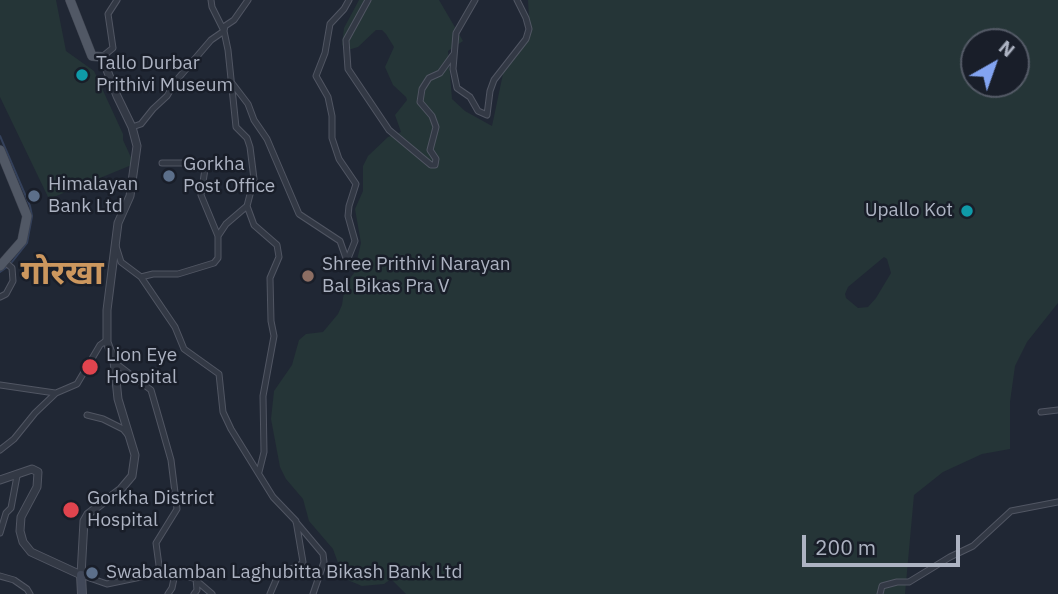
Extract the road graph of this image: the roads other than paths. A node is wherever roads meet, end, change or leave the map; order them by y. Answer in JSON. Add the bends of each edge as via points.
{"nodes":[{"id":1,"x":70,"y":0,"type":"edge"},
{"id":2,"x":117,"y":0,"type":"edge"},
{"id":3,"x":211,"y":0,"type":"edge"},
{"id":4,"x":248,"y":0,"type":"edge"},
{"id":5,"x":349,"y":0,"type":"edge"},
{"id":6,"x":368,"y":0,"type":"edge"},
{"id":7,"x":475,"y":0,"type":"edge"},
{"id":8,"x":517,"y":0,"type":"edge"},
{"id":9,"x":224,"y":31,"type":"junction"},
{"id":10,"x":453,"y":55,"type":"junction"},
{"id":11,"x":102,"y":57,"type":"junction"},
{"id":12,"x":232,"y":83,"type":"junction"},
{"id":13,"x":132,"y":127,"type":"junction"},
{"id":14,"x":0,"y":150,"type":"edge"},
{"id":15,"x":162,"y":163,"type":"dead end"},
{"id":16,"x":247,"y":206,"type":"junction"},
{"id":17,"x":218,"y":236,"type":"junction"},
{"id":18,"x":116,"y":246,"type":"junction"},
{"id":19,"x":2,"y":264,"type":"edge"},
{"id":20,"x":141,"y":277,"type":"junction"},
{"id":21,"x":0,"y":297,"type":"edge"},
{"id":22,"x":107,"y":340,"type":"junction"},
{"id":23,"x":114,"y":362,"type":"junction"},
{"id":24,"x":0,"y":385,"type":"edge"},
{"id":25,"x":56,"y":393,"type":"junction"},
{"id":26,"x":1058,"y":410,"type":"edge"},
{"id":27,"x":1041,"y":412,"type":"dead end"},
{"id":28,"x":87,"y":415,"type":"dead end"},
{"id":29,"x":131,"y":438,"type":"junction"},
{"id":30,"x":0,"y":450,"type":"edge"},
{"id":31,"x":259,"y":472,"type":"junction"},
{"id":32,"x":17,"y":476,"type":"junction"},
{"id":33,"x":0,"y":480,"type":"edge"},
{"id":34,"x":1058,"y":502,"type":"edge"},
{"id":35,"x":296,"y":521,"type":"junction"},
{"id":36,"x":0,"y":533,"type":"edge"},
{"id":37,"x":160,"y":573,"type":"junction"},
{"id":38,"x":175,"y":573,"type":"junction"},
{"id":39,"x":81,"y":575,"type":"junction"},
{"id":40,"x":0,"y":576,"type":"edge"},
{"id":41,"x":198,"y":582,"type":"junction"},
{"id":42,"x":30,"y":594,"type":"edge"},
{"id":43,"x":82,"y":594,"type":"edge"},
{"id":44,"x":168,"y":594,"type":"edge"},
{"id":45,"x":194,"y":594,"type":"edge"},
{"id":46,"x":212,"y":594,"type":"edge"},
{"id":47,"x":270,"y":594,"type":"edge"},
{"id":48,"x":313,"y":594,"type":"edge"},
{"id":49,"x":880,"y":594,"type":"edge"}],
"edges":[{"from":1,"to":11,"type":"main road","via":[[92,56]]},
{"from":2,"to":11,"type":"street","via":[[108,14],[113,48]]},
{"from":3,"to":9,"type":"street"},
{"from":4,"to":9,"type":"street"},
{"from":5,"to":12,"type":"street","via":[[330,24],[316,76],[328,97],[339,159],[356,184],[348,216],[355,241],[347,261],[340,241],[299,214],[267,139]]},
{"from":6,"to":10,"type":"street","via":[[346,40],[348,69],[389,130],[431,165],[436,159],[430,150],[436,127],[420,102],[422,89]]},
{"from":7,"to":10,"type":"street","via":[[456,33]]},
{"from":8,"to":10,"type":"street","via":[[529,29],[494,80],[486,115],[457,88]]},
{"from":9,"to":12,"type":"street"},
{"from":9,"to":13,"type":"street","via":[[211,40],[141,124]]},
{"from":11,"to":13,"type":"street"},
{"from":12,"to":16,"type":"street","via":[[236,127],[247,138],[254,179]]},
{"from":13,"to":18,"type":"street","via":[[137,146],[134,169]]},
{"from":14,"to":19,"type":"main road","via":[[27,216],[22,241]]},
{"from":15,"to":17,"type":"street","via":[[192,163],[205,169],[201,195]]},
{"from":16,"to":17,"type":"street"},
{"from":16,"to":31,"type":"street","via":[[254,225],[276,245],[279,257],[270,278],[274,336],[263,396],[264,452]]},
{"from":17,"to":20,"type":"street","via":[[214,263],[178,274]]},
{"from":18,"to":20,"type":"street","via":[[121,261]]},
{"from":18,"to":22,"type":"street","via":[[109,282]]},
{"from":19,"to":21,"type":"street","via":[[12,268],[13,281]]},
{"from":20,"to":31,"type":"street","via":[[175,327],[184,349],[219,374],[223,412]]},
{"from":22,"to":23,"type":"street"},
{"from":22,"to":25,"type":"street","via":[[77,384]]},
{"from":23,"to":29,"type":"street","via":[[118,399]]},
{"from":23,"to":37,"type":"street","via":[[151,390],[172,460],[177,509],[156,543]]},
{"from":24,"to":25,"type":"street"},
{"from":25,"to":30,"type":"street"},
{"from":26,"to":27,"type":"street"},
{"from":28,"to":29,"type":"street","via":[[123,429]]},
{"from":29,"to":39,"type":"street","via":[[135,455],[132,476],[83,521]]},
{"from":31,"to":35,"type":"street"},
{"from":32,"to":33,"type":"street"},
{"from":32,"to":36,"type":"street"},
{"from":32,"to":39,"type":"street","via":[[32,469],[38,472],[37,487],[21,517],[23,542],[31,552]]},
{"from":34,"to":49,"type":"street","via":[[1011,512],[973,546],[909,582],[882,586]]},
{"from":35,"to":47,"type":"street","via":[[303,562],[279,573]]},
{"from":35,"to":48,"type":"street","via":[[323,554]]},
{"from":37,"to":38,"type":"street"},
{"from":37,"to":39,"type":"street","via":[[107,584]]},
{"from":38,"to":41,"type":"street"},
{"from":38,"to":44,"type":"street"},
{"from":39,"to":43,"type":"main road"},
{"from":40,"to":42,"type":"street"},
{"from":41,"to":45,"type":"street"},
{"from":41,"to":46,"type":"street"}]}
